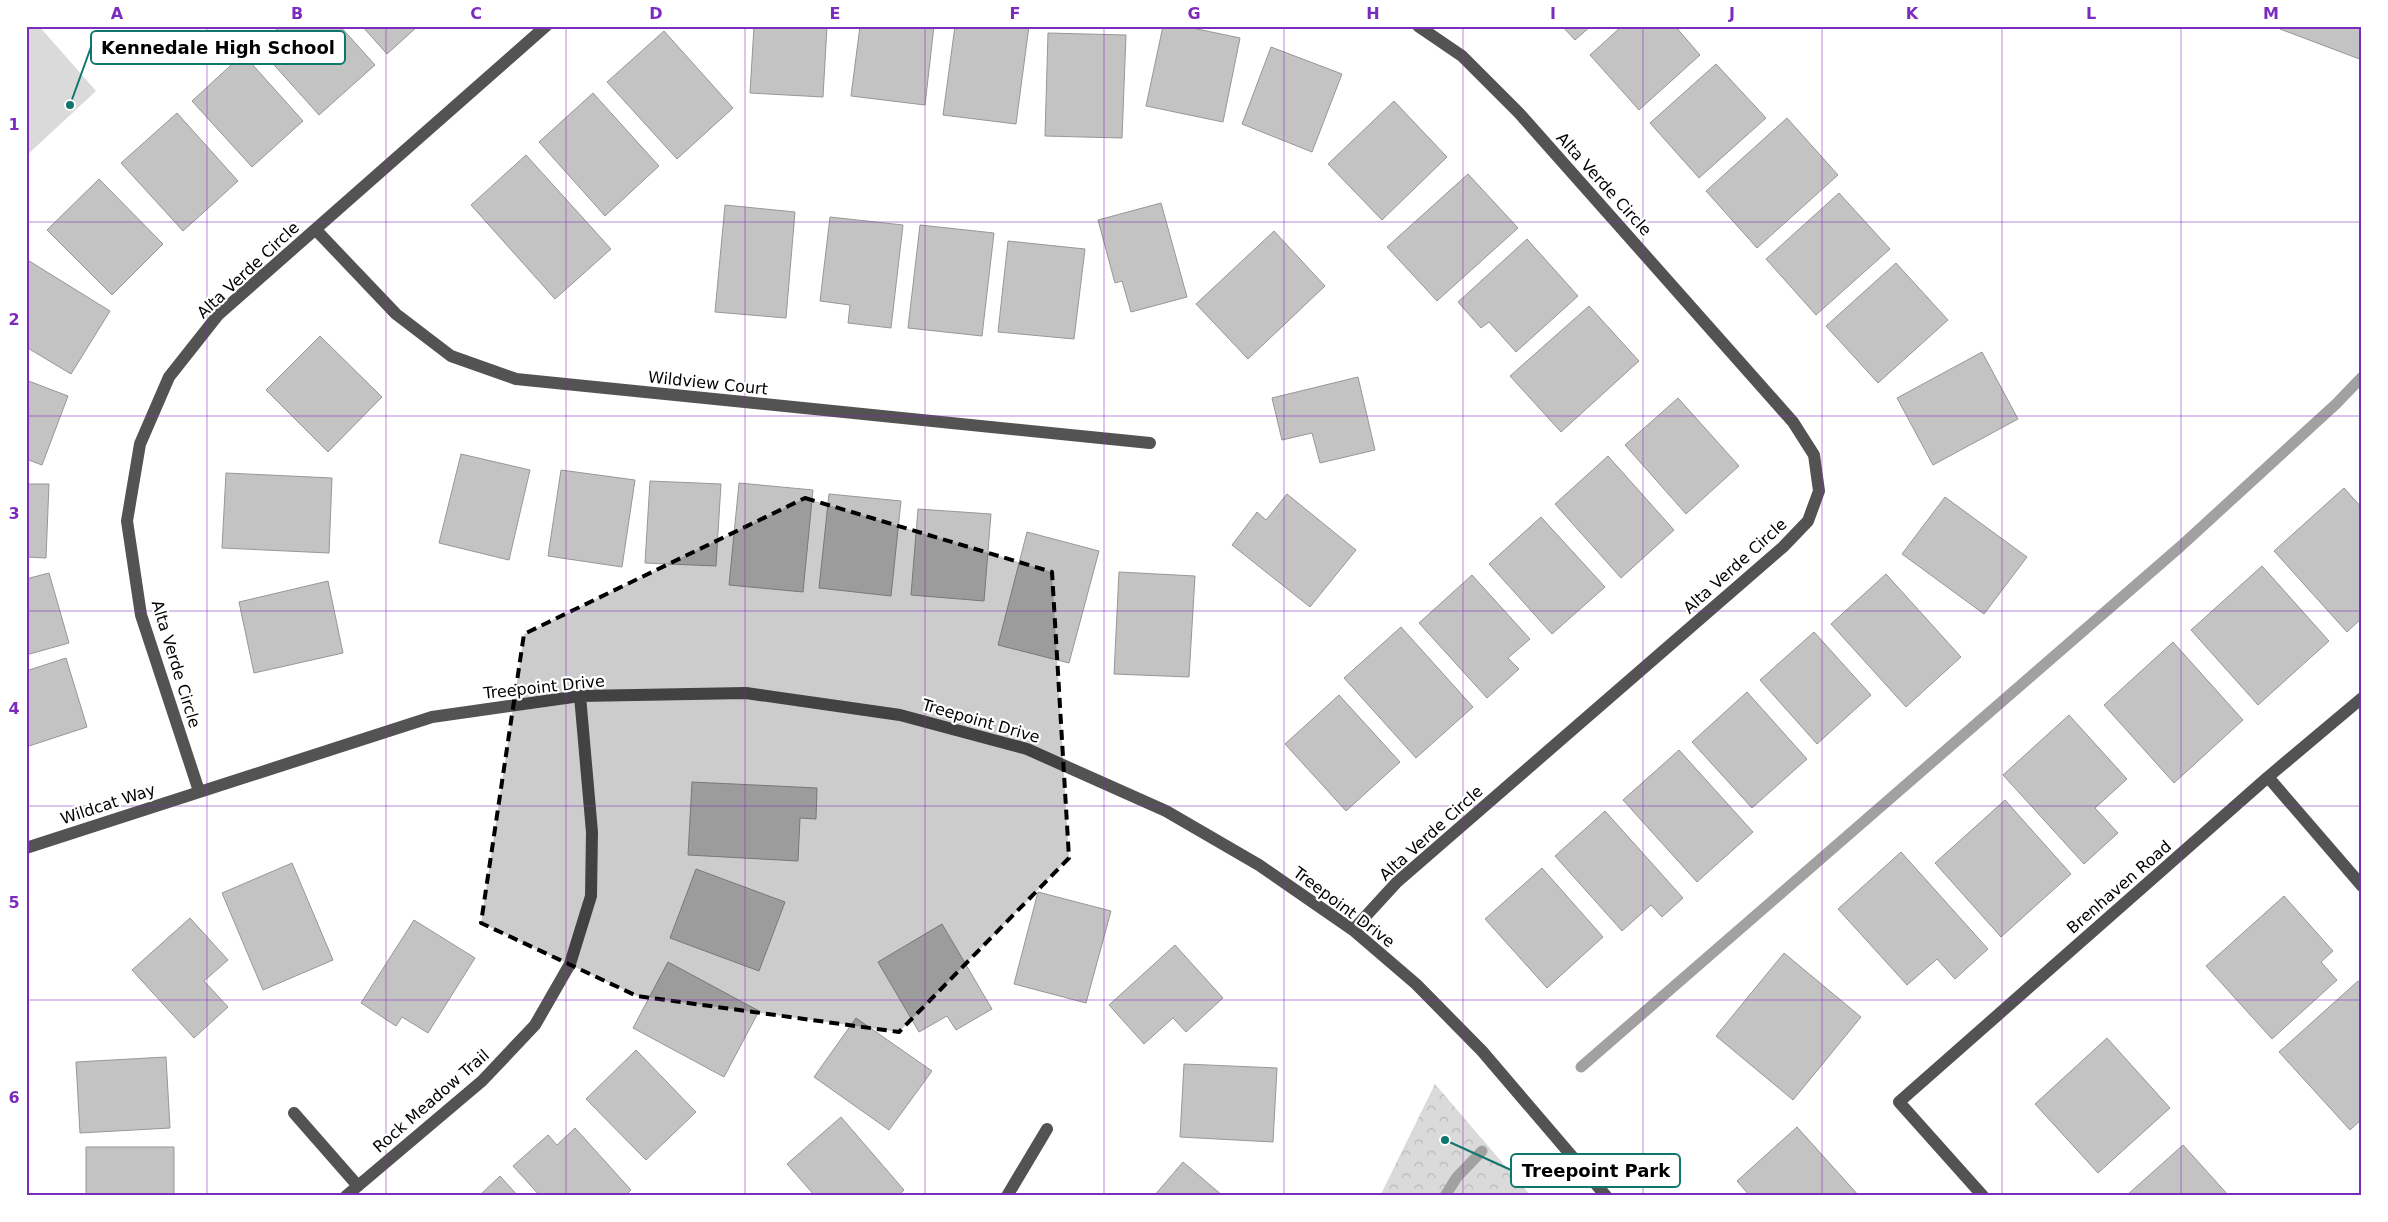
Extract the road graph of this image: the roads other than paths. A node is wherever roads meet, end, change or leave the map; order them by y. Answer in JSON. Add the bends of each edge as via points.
{"nodes":[{"id":1,"x":546,"y":26,"type":"edge"},
{"id":2,"x":1418,"y":26,"type":"edge"},
{"id":3,"x":316,"y":230,"type":"junction"},
{"id":4,"x":1150,"y":443,"type":"dead end"},
{"id":5,"x":580,"y":696,"type":"junction"},
{"id":6,"x":2362,"y":698,"type":"edge"},
{"id":7,"x":2268,"y":777,"type":"junction"},
{"id":8,"x":199,"y":791,"type":"junction"},
{"id":9,"x":26,"y":848,"type":"edge"},
{"id":10,"x":2362,"y":886,"type":"edge"},
{"id":11,"x":1353,"y":930,"type":"junction"},
{"id":12,"x":294,"y":1113,"type":"dead end"},
{"id":13,"x":1047,"y":1129,"type":"dead end"},
{"id":14,"x":358,"y":1186,"type":"junction"},
{"id":15,"x":346,"y":1196,"type":"edge"},
{"id":16,"x":1007,"y":1196,"type":"edge"},
{"id":17,"x":1606,"y":1196,"type":"edge"},
{"id":18,"x":1983,"y":1196,"type":"edge"}],
"edges":[{"from":1,"to":3,"type":"street","name":"Alta Verde Circle"},
{"from":2,"to":11,"type":"street","name":"Alta Verde Circle","via":[[1462,56],[1519,113],[1793,422],[1814,455],[1819,491],[1808,521],[1783,547],[1397,882]]},
{"from":3,"to":4,"type":"street","name":"Wildview Court","via":[[396,314],[450,356],[516,379]]},
{"from":3,"to":8,"type":"street","name":"Alta Verde Circle","via":[[218,315],[169,377],[140,444],[127,521],[141,615]]},
{"from":5,"to":8,"type":"street","name":"Treepoint Drive","via":[[432,717]]},
{"from":5,"to":11,"type":"street","name":"Treepoint Drive","via":[[746,693],[900,715],[1027,749],[1166,811],[1259,865]]},
{"from":5,"to":14,"type":"street","name":"Rock Meadow Trail","via":[[592,832],[591,896],[570,964],[535,1025],[482,1081]]},
{"from":6,"to":7,"type":"street","name":"Brenhaven Road"},
{"from":7,"to":10,"type":"street"},
{"from":7,"to":18,"type":"street","name":"Brenhaven Road","via":[[1899,1102]]},
{"from":8,"to":9,"type":"street","name":"Wildcat Way"},
{"from":11,"to":17,"type":"street","name":"Treepoint Drive","via":[[1416,984],[1482,1051]]},
{"from":12,"to":14,"type":"street"},
{"from":13,"to":16,"type":"street"},
{"from":14,"to":15,"type":"street","name":"Rock Meadow Trail"}]}
